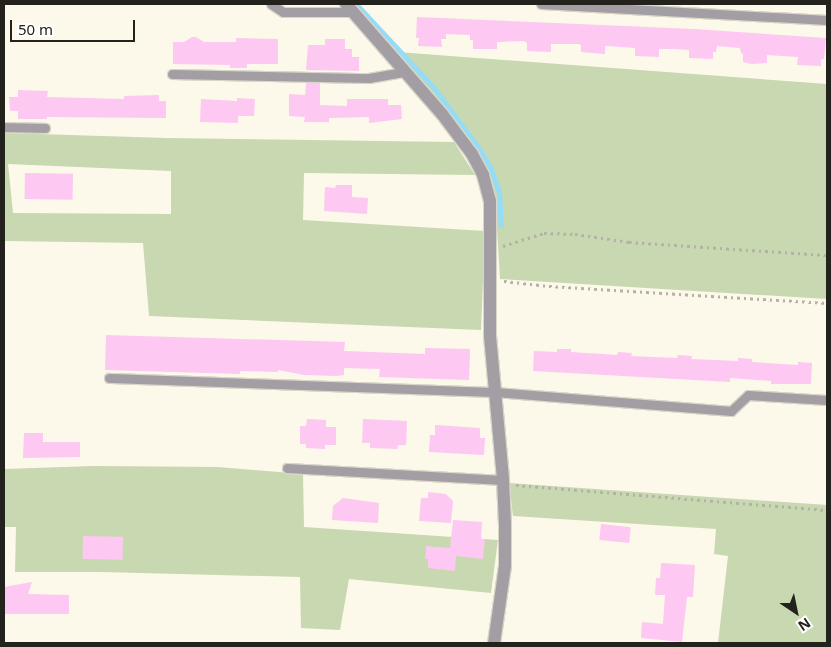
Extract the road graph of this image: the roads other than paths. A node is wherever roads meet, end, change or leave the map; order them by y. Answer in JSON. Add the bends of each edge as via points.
{"nodes":[{"id":1,"x":271,"y":4,"type":"edge"},
{"id":2,"x":541,"y":4,"type":"edge"},
{"id":3,"x":350,"y":8,"type":"edge"},
{"id":4,"x":827,"y":20,"type":"edge"},
{"id":5,"x":404,"y":72,"type":"junction"},
{"id":6,"x":172,"y":74,"type":"dead end"},
{"id":7,"x":4,"y":127,"type":"edge"},
{"id":8,"x":46,"y":128,"type":"dead end"},
{"id":9,"x":109,"y":378,"type":"dead end"},
{"id":10,"x":495,"y":392,"type":"junction"},
{"id":11,"x":827,"y":400,"type":"edge"},
{"id":12,"x":287,"y":468,"type":"dead end"},
{"id":13,"x":504,"y":482,"type":"junction"},
{"id":14,"x":494,"y":643,"type":"edge"}],
"edges":[{"from":1,"to":3,"type":"lane","via":[[282,12]]},
{"from":2,"to":4,"type":"lane"},
{"from":3,"to":5,"type":"street"},
{"from":5,"to":6,"type":"lane","via":[[369,78]]},
{"from":5,"to":10,"type":"street","via":[[458,134],[483,174],[490,201],[490,336]]},
{"from":7,"to":8,"type":"lane"},
{"from":9,"to":10,"type":"lane"},
{"from":10,"to":11,"type":"lane","via":[[731,411],[748,395]]},
{"from":10,"to":13,"type":"street"},
{"from":12,"to":13,"type":"lane"},
{"from":13,"to":14,"type":"street","via":[[505,566]]}]}
